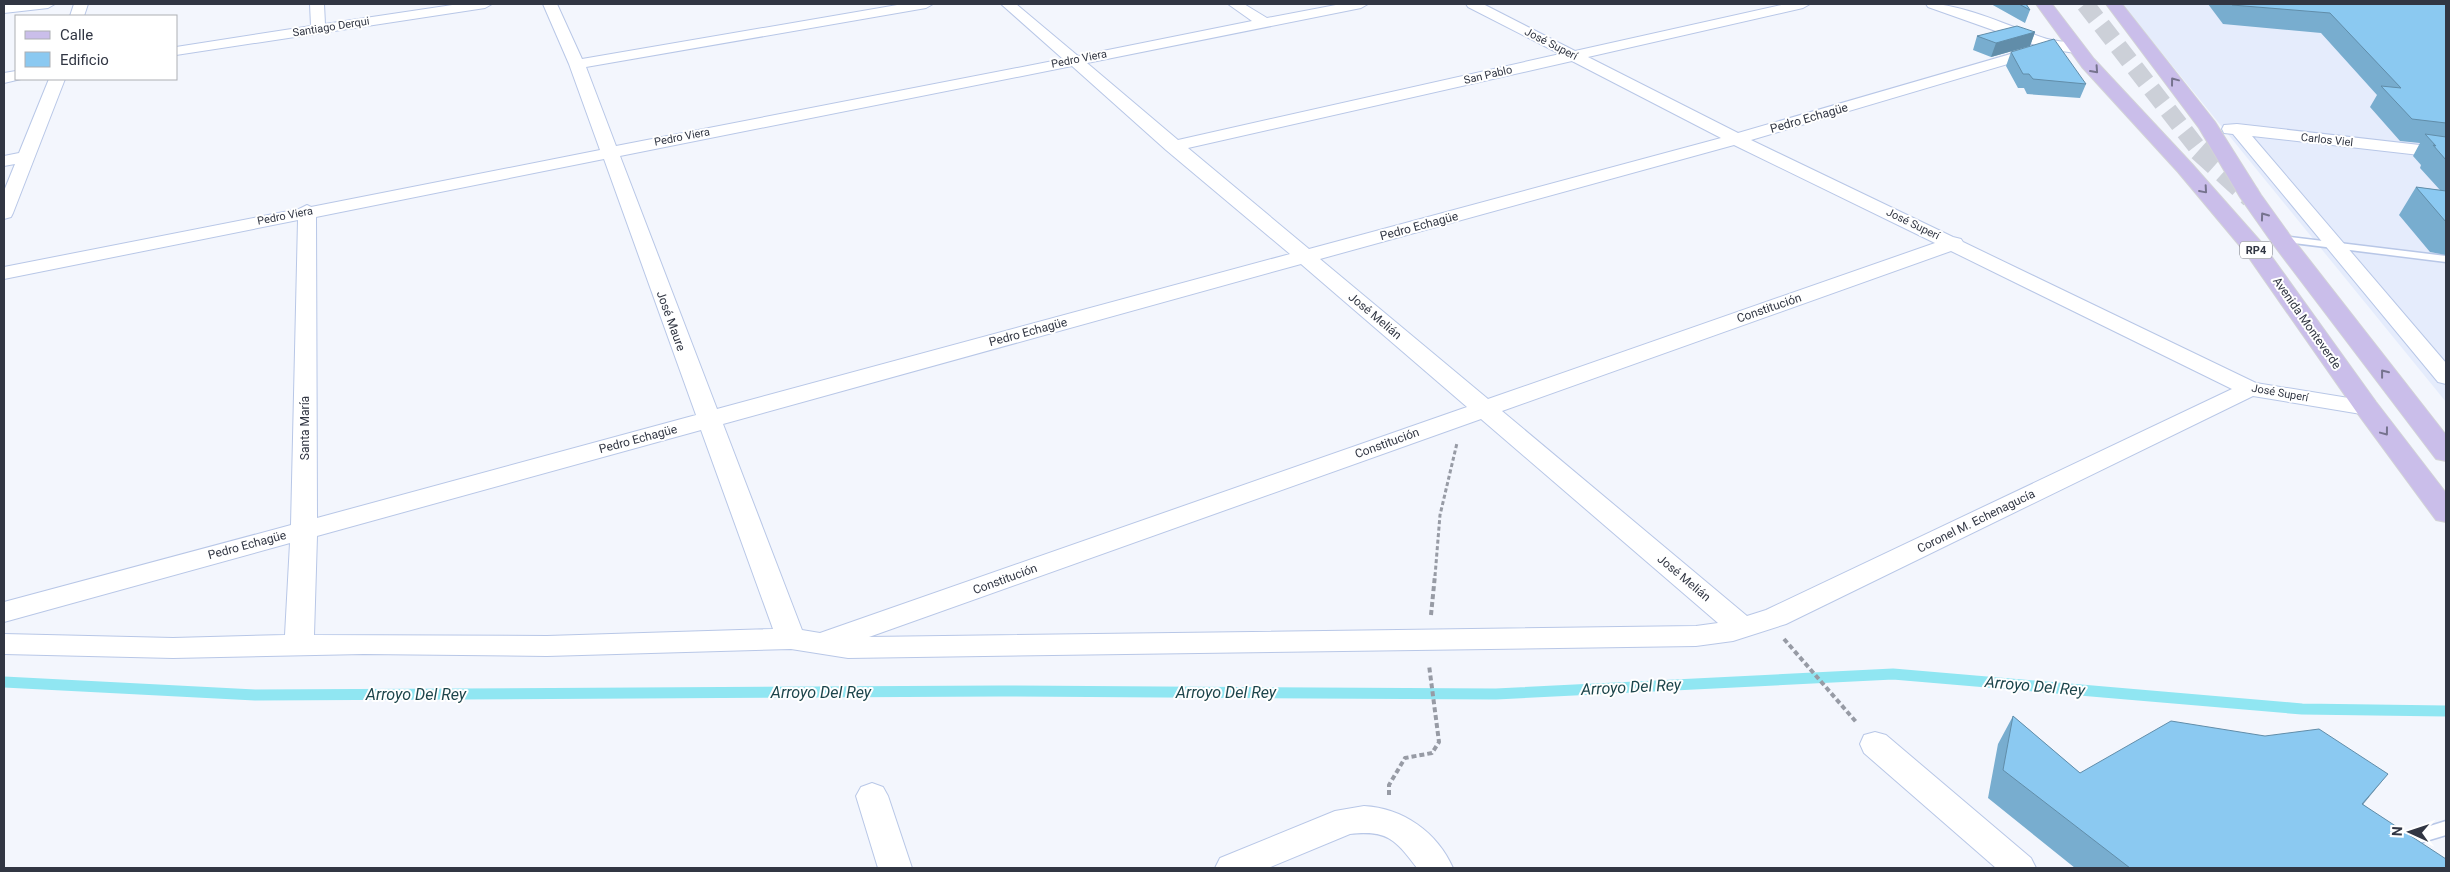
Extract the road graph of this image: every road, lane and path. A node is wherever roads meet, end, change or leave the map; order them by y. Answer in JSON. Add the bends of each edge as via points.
{"nodes":[{"id":1,"x":48,"y":4,"type":"edge"},
{"id":2,"x":317,"y":4,"type":"edge"},
{"id":3,"x":486,"y":4,"type":"edge"},
{"id":4,"x":550,"y":4,"type":"edge"},
{"id":5,"x":926,"y":4,"type":"edge"},
{"id":6,"x":1008,"y":4,"type":"edge"},
{"id":7,"x":1235,"y":4,"type":"edge"},
{"id":8,"x":1361,"y":4,"type":"edge"},
{"id":9,"x":1473,"y":4,"type":"edge"},
{"id":10,"x":1803,"y":4,"type":"edge"},
{"id":11,"x":1933,"y":4,"type":"edge"},
{"id":12,"x":2044,"y":4,"type":"edge"},
{"id":13,"x":2114,"y":4,"type":"edge"},
{"id":14,"x":4,"y":10,"type":"edge"},
{"id":15,"x":1264,"y":23,"type":"junction"},
{"id":16,"x":318,"y":29,"type":"junction"},
{"id":17,"x":2051,"y":46,"type":"junction"},
{"id":18,"x":2076,"y":49,"type":"junction"},
{"id":19,"x":178,"y":51,"type":"edge"},
{"id":20,"x":1574,"y":56,"type":"junction"},
{"id":21,"x":1074,"y":60,"type":"junction"},
{"id":22,"x":577,"y":64,"type":"junction"},
{"id":23,"x":57,"y":80,"type":"edge"},
{"id":24,"x":2208,"y":126,"type":"junction"},
{"id":25,"x":2237,"y":130,"type":"junction"},
{"id":26,"x":1736,"y":139,"type":"junction"},
{"id":27,"x":1172,"y":146,"type":"junction"},
{"id":28,"x":608,"y":152,"type":"junction"},
{"id":29,"x":2446,"y":153,"type":"edge"},
{"id":30,"x":26,"y":157,"type":"junction"},
{"id":31,"x":4,"y":161,"type":"edge"},
{"id":32,"x":307,"y":212,"type":"junction"},
{"id":33,"x":4,"y":213,"type":"edge"},
{"id":34,"x":2281,"y":239,"type":"junction"},
{"id":35,"x":1954,"y":243,"type":"junction"},
{"id":36,"x":2336,"y":246,"type":"junction"},
{"id":37,"x":1304,"y":257,"type":"junction"},
{"id":38,"x":2446,"y":259,"type":"edge"},
{"id":39,"x":4,"y":273,"type":"edge"},
{"id":40,"x":2446,"y":377,"type":"edge"},
{"id":41,"x":2250,"y":389,"type":"junction"},
{"id":42,"x":2367,"y":408,"type":"junction"},
{"id":43,"x":1473,"y":412,"type":"junction"},
{"id":44,"x":708,"y":420,"type":"junction"},
{"id":45,"x":2446,"y":453,"type":"edge"},
{"id":46,"x":2446,"y":513,"type":"edge"},
{"id":47,"x":304,"y":530,"type":"junction"},
{"id":48,"x":4,"y":612,"type":"edge"},
{"id":49,"x":1742,"y":628,"type":"junction"},
{"id":50,"x":1429,"y":638,"type":"junction"},
{"id":51,"x":791,"y":639,"type":"junction"},
{"id":52,"x":820,"y":643,"type":"junction"},
{"id":53,"x":4,"y":644,"type":"edge"},
{"id":54,"x":299,"y":645,"type":"junction"},
{"id":55,"x":1801,"y":660,"type":"dead end"},
{"id":56,"x":1875,"y":744,"type":"joint"},
{"id":57,"x":872,"y":796,"type":"dead end"},
{"id":58,"x":1387,"y":821,"type":"junction"},
{"id":59,"x":2446,"y":828,"type":"edge"},
{"id":60,"x":2398,"y":856,"type":"edge"},
{"id":61,"x":895,"y":868,"type":"edge"},
{"id":62,"x":1232,"y":868,"type":"edge"},
{"id":63,"x":1436,"y":868,"type":"edge"},
{"id":64,"x":2018,"y":868,"type":"edge"}],
"edges":[{"from":1,"to":14,"type":"street"},
{"from":2,"to":16,"type":"street"},
{"from":3,"to":16,"type":"street","name":"Santiago Derqui"},
{"from":4,"to":22,"type":"street","name":"José Maure"},
{"from":5,"to":22,"type":"street"},
{"from":6,"to":21,"type":"street","name":"José Melián"},
{"from":7,"to":15,"type":"street"},
{"from":8,"to":15,"type":"street","name":"Pedro Viera"},
{"from":9,"to":20,"type":"street","name":"José Superí"},
{"from":10,"to":20,"type":"street","name":"San Pablo"},
{"from":11,"to":17,"type":"street"},
{"from":12,"to":18,"type":"main road","name":"Avenida Monteverde","number":"RP4"},
{"from":24,"to":13,"type":"main road","number":"RP4","one_way":true},
{"from":15,"to":21,"type":"street","name":"Pedro Viera"},
{"from":16,"to":19,"type":"street","name":"Santiago Derqui"},
{"from":17,"to":18,"type":"street"},
{"from":17,"to":26,"type":"street","name":"Pedro Echagüe"},
{"from":18,"to":42,"type":"main road","name":"Avenida Monteverde","number":"RP4","one_way":true,"via":[[2253,247]]},
{"from":20,"to":26,"type":"street","name":"José Superí"},
{"from":20,"to":27,"type":"street","name":"San Pablo"},
{"from":21,"to":27,"type":"street","name":"José Melián"},
{"from":21,"to":28,"type":"street","name":"Pedro Viera"},
{"from":22,"to":28,"type":"street","name":"José Maure"},
{"from":23,"to":30,"type":"street"},
{"from":24,"to":25,"type":"street","name":"Carlos Viel"},
{"from":34,"to":24,"type":"main road","number":"RP4","one_way":true,"via":[[2250,197]]},
{"from":25,"to":29,"type":"street","name":"Carlos Viel"},
{"from":25,"to":36,"type":"street"},
{"from":26,"to":35,"type":"street","name":"José Superí"},
{"from":26,"to":37,"type":"street","name":"Pedro Echagüe"},
{"from":27,"to":37,"type":"street","name":"José Melián"},
{"from":28,"to":32,"type":"street","name":"Pedro Viera"},
{"from":28,"to":44,"type":"street","name":"José Maure"},
{"from":30,"to":31,"type":"street"},
{"from":30,"to":33,"type":"street"},
{"from":32,"to":39,"type":"street","name":"Pedro Viera"},
{"from":32,"to":47,"type":"street","name":"Santa María"},
{"from":34,"to":36,"type":"lane"},
{"from":45,"to":34,"type":"main road","number":"RP4","one_way":true},
{"from":35,"to":41,"type":"street","name":"José Superí"},
{"from":35,"to":43,"type":"street","name":"Constitución"},
{"from":36,"to":38,"type":"lane"},
{"from":36,"to":40,"type":"street"},
{"from":37,"to":43,"type":"street","name":"José Melián"},
{"from":37,"to":44,"type":"street","name":"Pedro Echagüe"},
{"from":41,"to":42,"type":"street","name":"José Superí"},
{"from":41,"to":49,"type":"street","name":"Coronel M. Echenagucía","via":[[1776,617]]},
{"from":42,"to":46,"type":"main road","name":"Avenida Monteverde","number":"RP4","one_way":true},
{"from":43,"to":49,"type":"street","name":"José Melián"},
{"from":43,"to":50,"type":"path","via":[[1440,515]]},
{"from":43,"to":52,"type":"street","name":"Constitución"},
{"from":44,"to":47,"type":"street","name":"Pedro Echagüe"},
{"from":44,"to":51,"type":"street","name":"José Maure"},
{"from":47,"to":48,"type":"street","name":"Pedro Echagüe"},
{"from":47,"to":54,"type":"street","name":"Santa María"},
{"from":49,"to":50,"type":"street","name":"Coronel M. Echenagucía","via":[[1696,636]]},
{"from":50,"to":52,"type":"street","name":"Coronel M. Echenagucía","via":[[848,648]]},
{"from":50,"to":58,"type":"path","via":[[1427,652],[1439,742],[1432,753],[1405,758],[1389,784]]},
{"from":51,"to":52,"type":"street","name":"Coronel M. Echenagucía"},
{"from":51,"to":54,"type":"street","name":"Coronel M. Echenagucía","via":[[546,646]]},
{"from":53,"to":54,"type":"street","name":"Coronel M. Echenagucía","via":[[173,648]]},
{"from":55,"to":56,"type":"path"},
{"from":56,"to":64,"type":"street"},
{"from":57,"to":61,"type":"street"},
{"from":58,"to":62,"type":"street","via":[[1365,818],[1347,821]]},
{"from":58,"to":63,"type":"street","via":[[1404,830]]},
{"from":59,"to":60,"type":"lane","via":[[2407,840]]}]}
